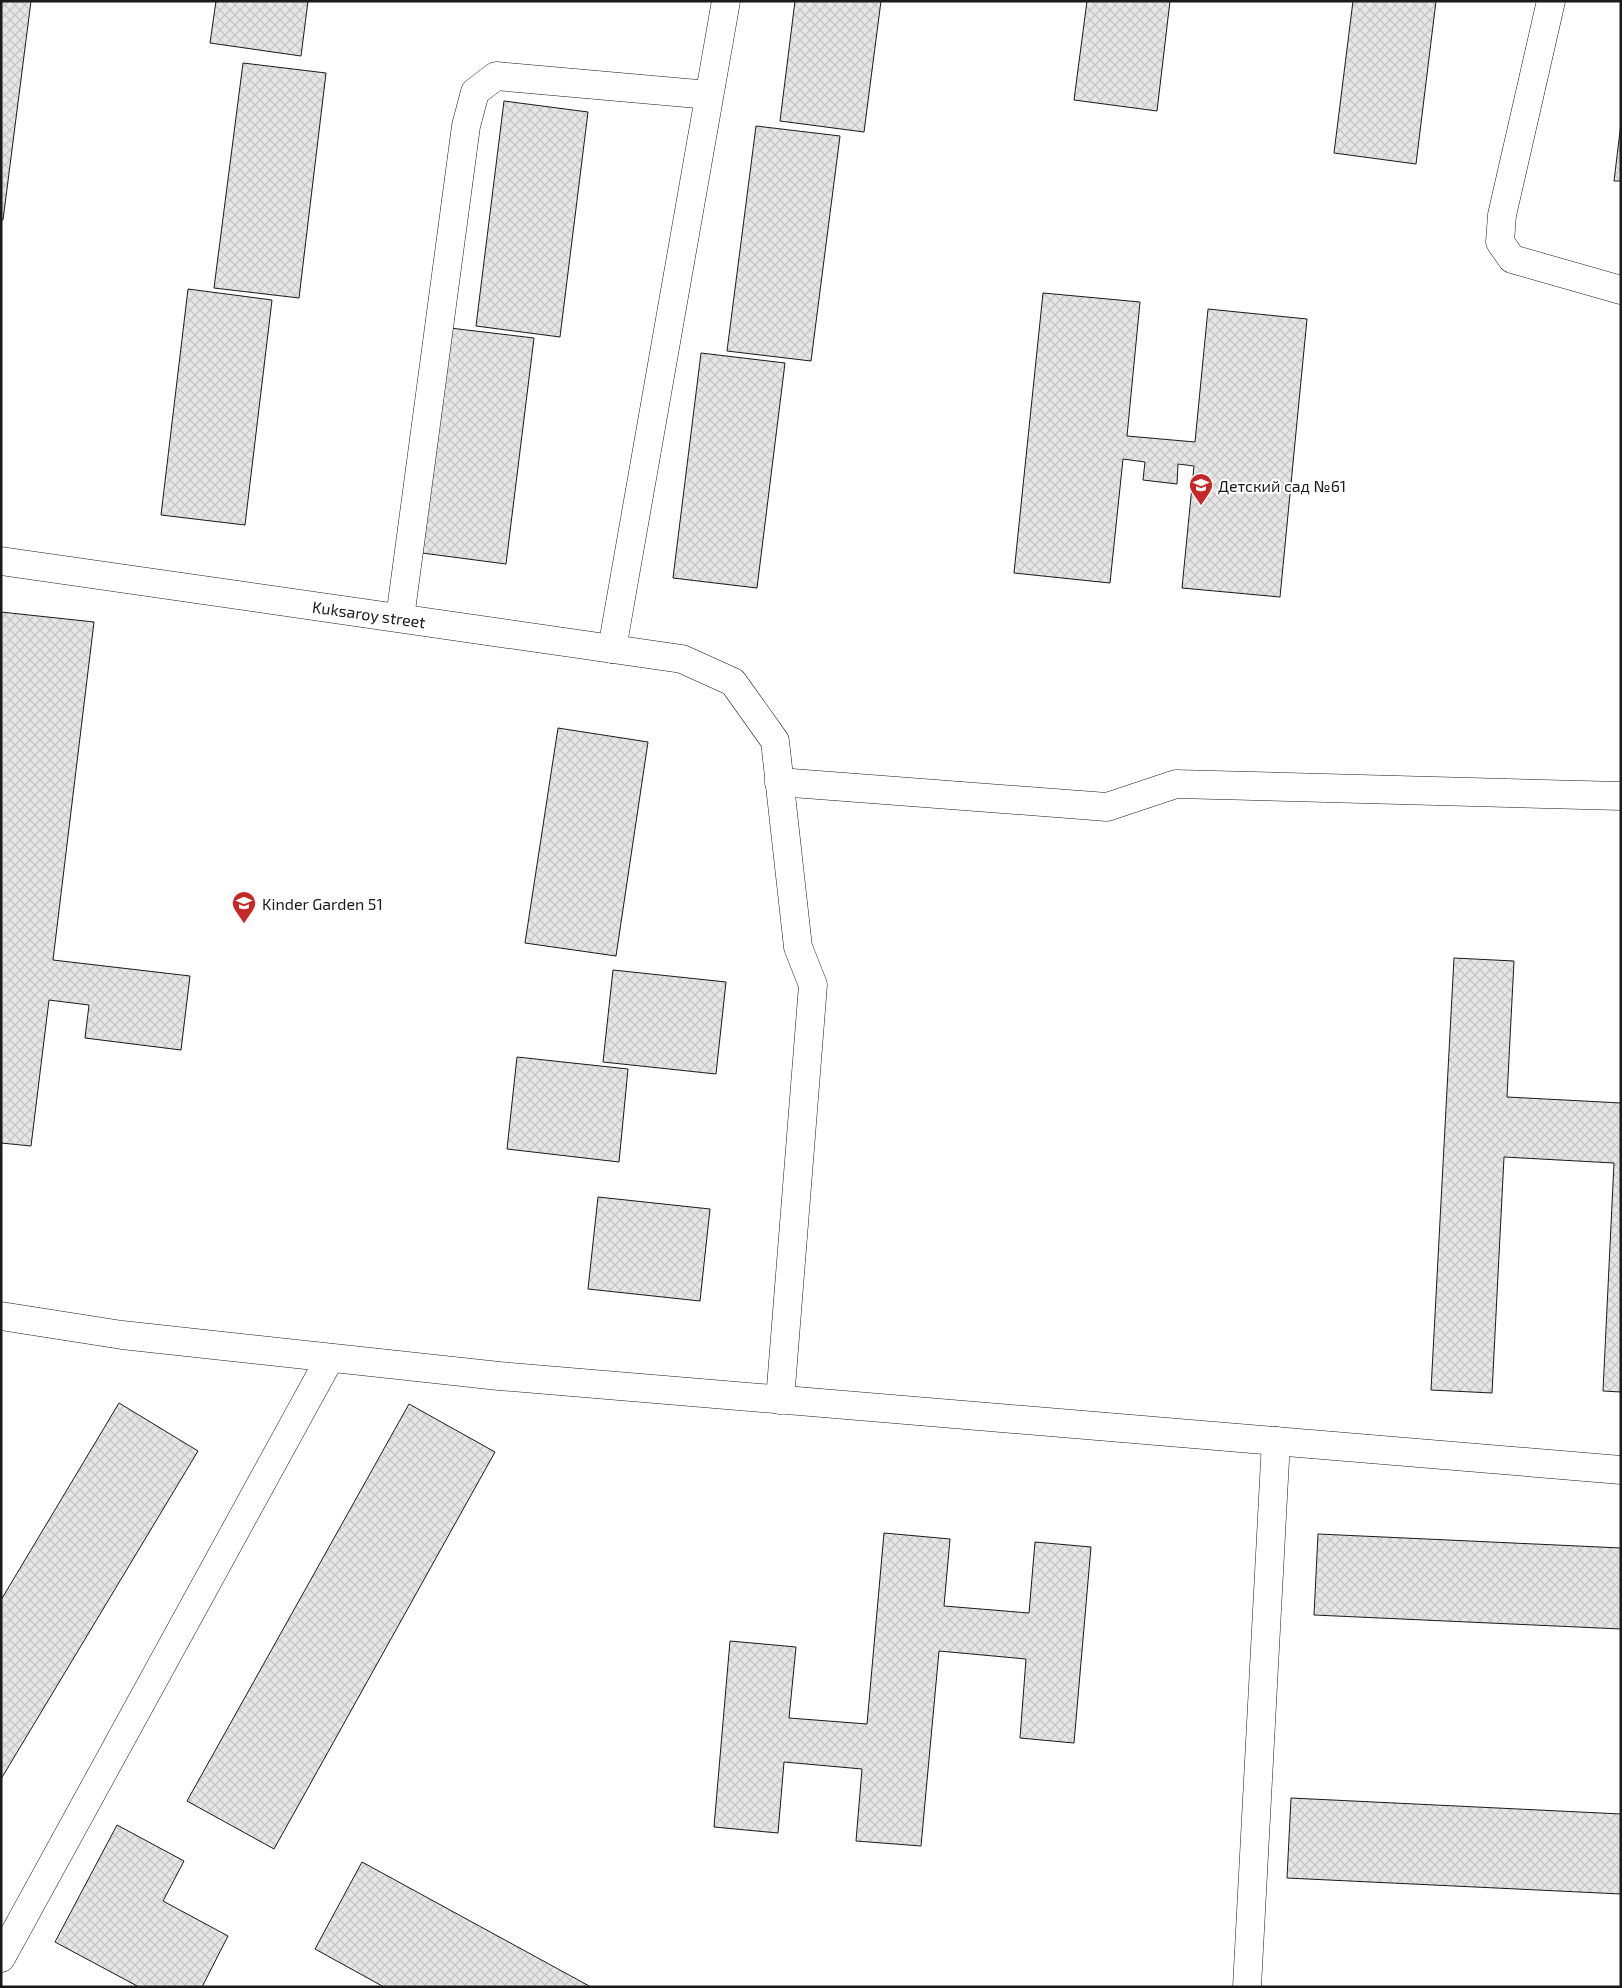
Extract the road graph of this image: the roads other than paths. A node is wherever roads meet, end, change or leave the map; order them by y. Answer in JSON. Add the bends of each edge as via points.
{"nodes":[{"id":1,"x":726,"y":1,"type":"edge"},
{"id":2,"x":1551,"y":1,"type":"edge"},
{"id":3,"x":709,"y":95,"type":"junction"},
{"id":4,"x":1621,"y":290,"type":"edge"},
{"id":5,"x":1,"y":561,"type":"edge"},
{"id":6,"x":400,"y":618,"type":"junction"},
{"id":7,"x":612,"y":649,"type":"junction"},
{"id":8,"x":779,"y":782,"type":"junction"},
{"id":9,"x":1621,"y":796,"type":"edge"},
{"id":10,"x":1,"y":1316,"type":"edge"},
{"id":11,"x":330,"y":1358,"type":"junction"},
{"id":12,"x":780,"y":1400,"type":"junction"},
{"id":13,"x":1276,"y":1441,"type":"junction"},
{"id":14,"x":1621,"y":1470,"type":"edge"},
{"id":15,"x":1,"y":1958,"type":"edge"},
{"id":16,"x":1247,"y":1987,"type":"edge"}],
"edges":[{"from":1,"to":3,"type":"street"},
{"from":2,"to":4,"type":"street","via":[[1502,215],[1500,242],[1512,259]]},
{"from":3,"to":6,"type":"street","via":[[496,76],[475,92],[466,126]]},
{"from":3,"to":7,"type":"street"},
{"from":5,"to":6,"type":"street","name":"Kuksaroy street"},
{"from":6,"to":7,"type":"street","name":"Kuksaroy street"},
{"from":7,"to":8,"type":"street","name":"Kuksaroy street","via":[[682,659],[733,682],[775,741]]},
{"from":8,"to":9,"type":"street","via":[[1107,806],[1176,784]]},
{"from":8,"to":12,"type":"street","via":[[798,947],[812,985]]},
{"from":10,"to":11,"type":"street","via":[[122,1335]]},
{"from":11,"to":12,"type":"street"},
{"from":11,"to":15,"type":"street"},
{"from":12,"to":13,"type":"street"},
{"from":13,"to":14,"type":"street"},
{"from":13,"to":16,"type":"street"}]}
